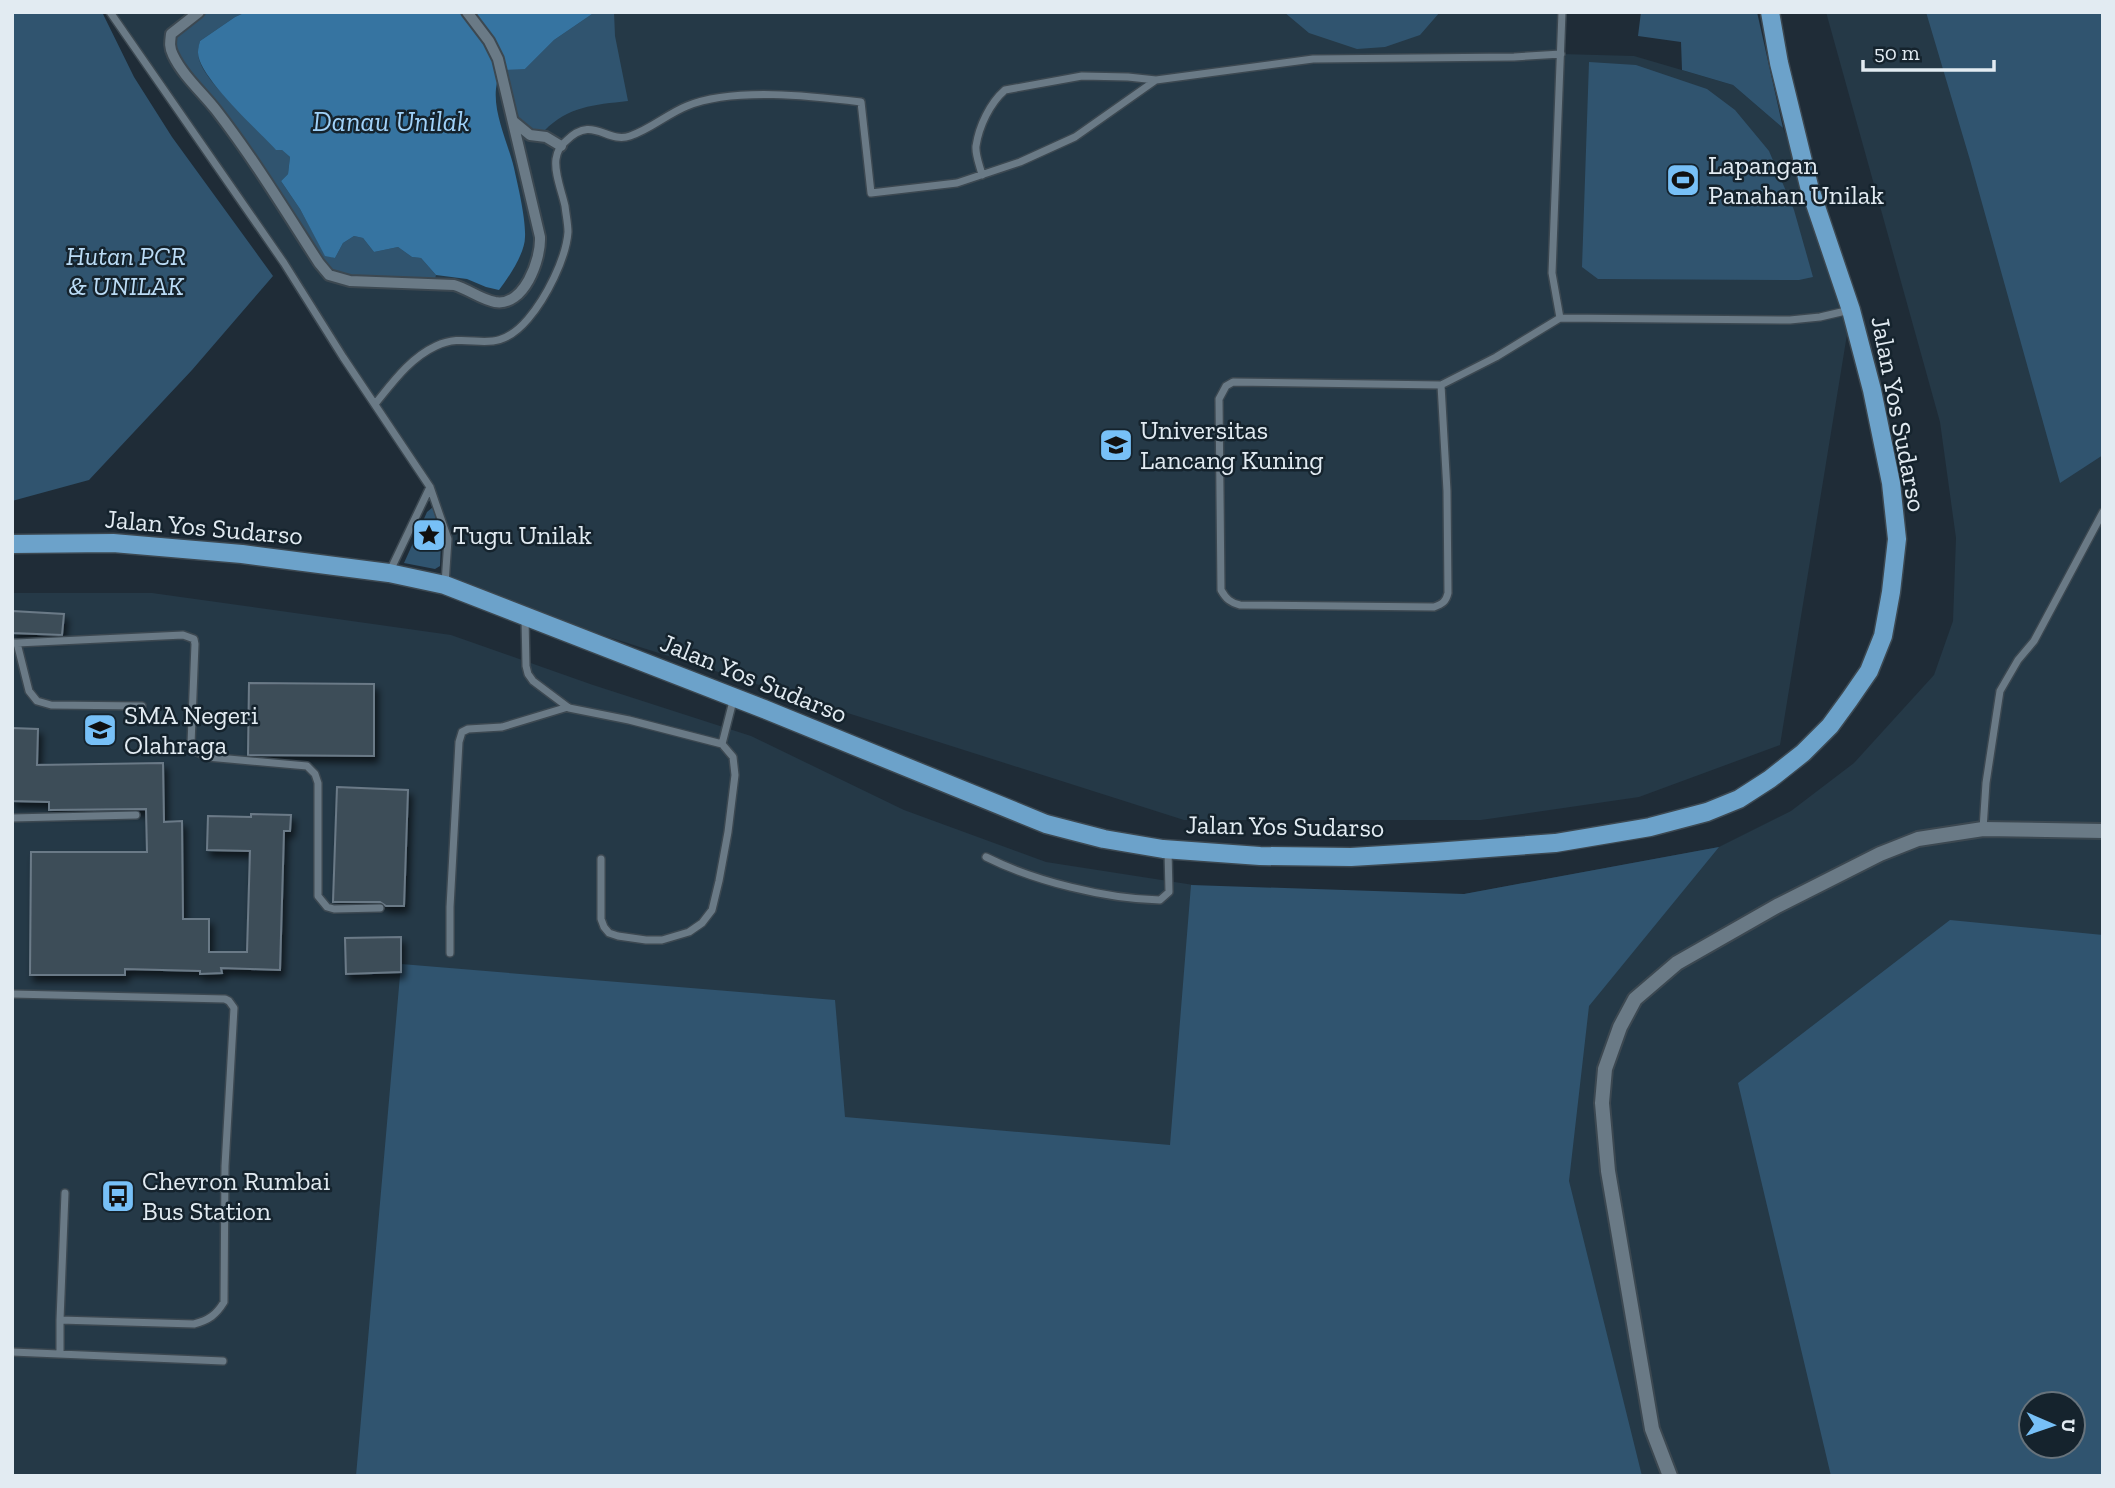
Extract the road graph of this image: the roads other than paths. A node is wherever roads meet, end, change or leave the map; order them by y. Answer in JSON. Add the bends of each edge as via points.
{"nodes":[{"id":1,"x":110,"y":12,"type":"edge"},
{"id":2,"x":199,"y":12,"type":"edge"},
{"id":3,"x":467,"y":12,"type":"edge"},
{"id":4,"x":1562,"y":12,"type":"edge"},
{"id":5,"x":1770,"y":12,"type":"edge"},
{"id":6,"x":1561,"y":54,"type":"junction"},
{"id":7,"x":1156,"y":80,"type":"junction"},
{"id":8,"x":513,"y":121,"type":"junction"},
{"id":9,"x":561,"y":146,"type":"junction"},
{"id":10,"x":982,"y":174,"type":"junction"},
{"id":11,"x":1851,"y":310,"type":"junction"},
{"id":12,"x":1560,"y":318,"type":"junction"},
{"id":13,"x":1441,"y":384,"type":"junction"},
{"id":14,"x":375,"y":404,"type":"junction"},
{"id":15,"x":430,"y":487,"type":"junction"},
{"id":16,"x":2103,"y":512,"type":"edge"},
{"id":17,"x":12,"y":544,"type":"edge"},
{"id":18,"x":388,"y":573,"type":"junction"},
{"id":19,"x":445,"y":585,"type":"junction"},
{"id":20,"x":525,"y":617,"type":"junction"},
{"id":21,"x":15,"y":643,"type":"edge"},
{"id":22,"x":734,"y":697,"type":"junction"},
{"id":23,"x":142,"y":706,"type":"dead end"},
{"id":24,"x":568,"y":707,"type":"junction"},
{"id":25,"x":722,"y":744,"type":"junction"},
{"id":26,"x":136,"y":814,"type":"dead end"},
{"id":27,"x":12,"y":818,"type":"edge"},
{"id":28,"x":1983,"y":829,"type":"junction"},
{"id":29,"x":2103,"y":831,"type":"edge"},
{"id":30,"x":1168,"y":850,"type":"junction"},
{"id":31,"x":986,"y":857,"type":"dead end"},
{"id":32,"x":601,"y":859,"type":"dead end"},
{"id":33,"x":380,"y":908,"type":"dead end"},
{"id":34,"x":450,"y":953,"type":"dead end"},
{"id":35,"x":12,"y":994,"type":"edge"},
{"id":36,"x":65,"y":1193,"type":"dead end"},
{"id":37,"x":60,"y":1320,"type":"junction"},
{"id":38,"x":12,"y":1352,"type":"edge"},
{"id":39,"x":60,"y":1353,"type":"junction"},
{"id":40,"x":223,"y":1361,"type":"dead end"},
{"id":41,"x":1670,"y":1476,"type":"edge"}],
"edges":[{"from":1,"to":14,"type":"lane","via":[[284,263]]},
{"from":2,"to":8,"type":"street","via":[[171,34],[173,56],[265,179],[319,263],[340,279],[454,285],[495,302],[514,298],[535,269],[541,250]]},
{"from":3,"to":8,"type":"street","via":[[498,59]]},
{"from":4,"to":6,"type":"lane"},
{"from":5,"to":11,"type":"main road","name":"Jalan Yos Sudarso","via":[[1809,186]]},
{"from":6,"to":7,"type":"lane","via":[[1313,59]]},
{"from":6,"to":12,"type":"lane","via":[[1552,273]]},
{"from":7,"to":10,"type":"lane","via":[[1075,137]]},
{"from":7,"to":10,"type":"lane","via":[[1082,76],[1005,90],[983,121],[976,148]]},
{"from":8,"to":9,"type":"street","via":[[530,135]]},
{"from":9,"to":10,"type":"lane","via":[[585,129],[627,137],[688,106],[724,97],[813,96],[861,102],[871,193],[957,183]]},
{"from":9,"to":14,"type":"lane","via":[[556,159],[567,221],[566,244],[529,318],[502,339],[436,345],[415,357]]},
{"from":11,"to":12,"type":"lane","via":[[1790,320]]},
{"from":11,"to":30,"type":"main road","name":"Jalan Yos Sudarso","via":[[1891,483],[1897,539],[1891,592],[1883,636],[1868,671],[1830,726],[1792,762],[1739,799],[1707,812],[1555,844],[1351,857]]},
{"from":12,"to":13,"type":"lane"},
{"from":13,"to":13,"type":"lane","via":[[1233,382],[1226,386],[1219,398],[1221,590],[1231,603],[1434,607],[1444,603],[1448,593],[1447,503]]},
{"from":14,"to":15,"type":"lane"},
{"from":15,"to":18,"type":"lane"},
{"from":15,"to":19,"type":"lane","via":[[447,539]]},
{"from":16,"to":28,"type":"lane","via":[[2034,641],[2000,691]]},
{"from":17,"to":18,"type":"main road","name":"Jalan Yos Sudarso","via":[[113,543]]},
{"from":18,"to":19,"type":"main road","name":"Jalan Yos Sudarso"},
{"from":19,"to":20,"type":"main road","name":"Jalan Yos Sudarso"},
{"from":20,"to":22,"type":"main road","name":"Jalan Yos Sudarso"},
{"from":20,"to":24,"type":"lane","via":[[528,674]]},
{"from":21,"to":23,"type":"lane","via":[[29,691],[37,701]]},
{"from":21,"to":33,"type":"lane","via":[[183,635],[194,639],[191,744],[195,751],[207,757],[307,766],[318,783],[318,896],[334,909]]},
{"from":22,"to":25,"type":"lane"},
{"from":22,"to":30,"type":"main road","name":"Jalan Yos Sudarso","via":[[1046,824]]},
{"from":24,"to":25,"type":"lane"},
{"from":24,"to":34,"type":"lane","via":[[502,727],[461,732]]},
{"from":25,"to":32,"type":"lane","via":[[733,757],[735,775],[719,881],[712,910],[702,923],[662,940],[609,933],[601,919]]},
{"from":26,"to":27,"type":"lane"},
{"from":28,"to":29,"type":"street"},
{"from":28,"to":41,"type":"street","via":[[1919,839],[1777,906],[1677,963],[1635,999],[1620,1027],[1605,1069],[1602,1103],[1608,1171],[1652,1429]]},
{"from":30,"to":31,"type":"lane","via":[[1169,892],[1160,900],[1094,892]]},
{"from":35,"to":37,"type":"lane","via":[[225,999],[234,1008],[225,1167],[224,1302],[213,1317],[194,1324]]},
{"from":36,"to":37,"type":"lane"},
{"from":37,"to":39,"type":"lane"},
{"from":38,"to":39,"type":"lane"},
{"from":39,"to":40,"type":"lane"}]}
